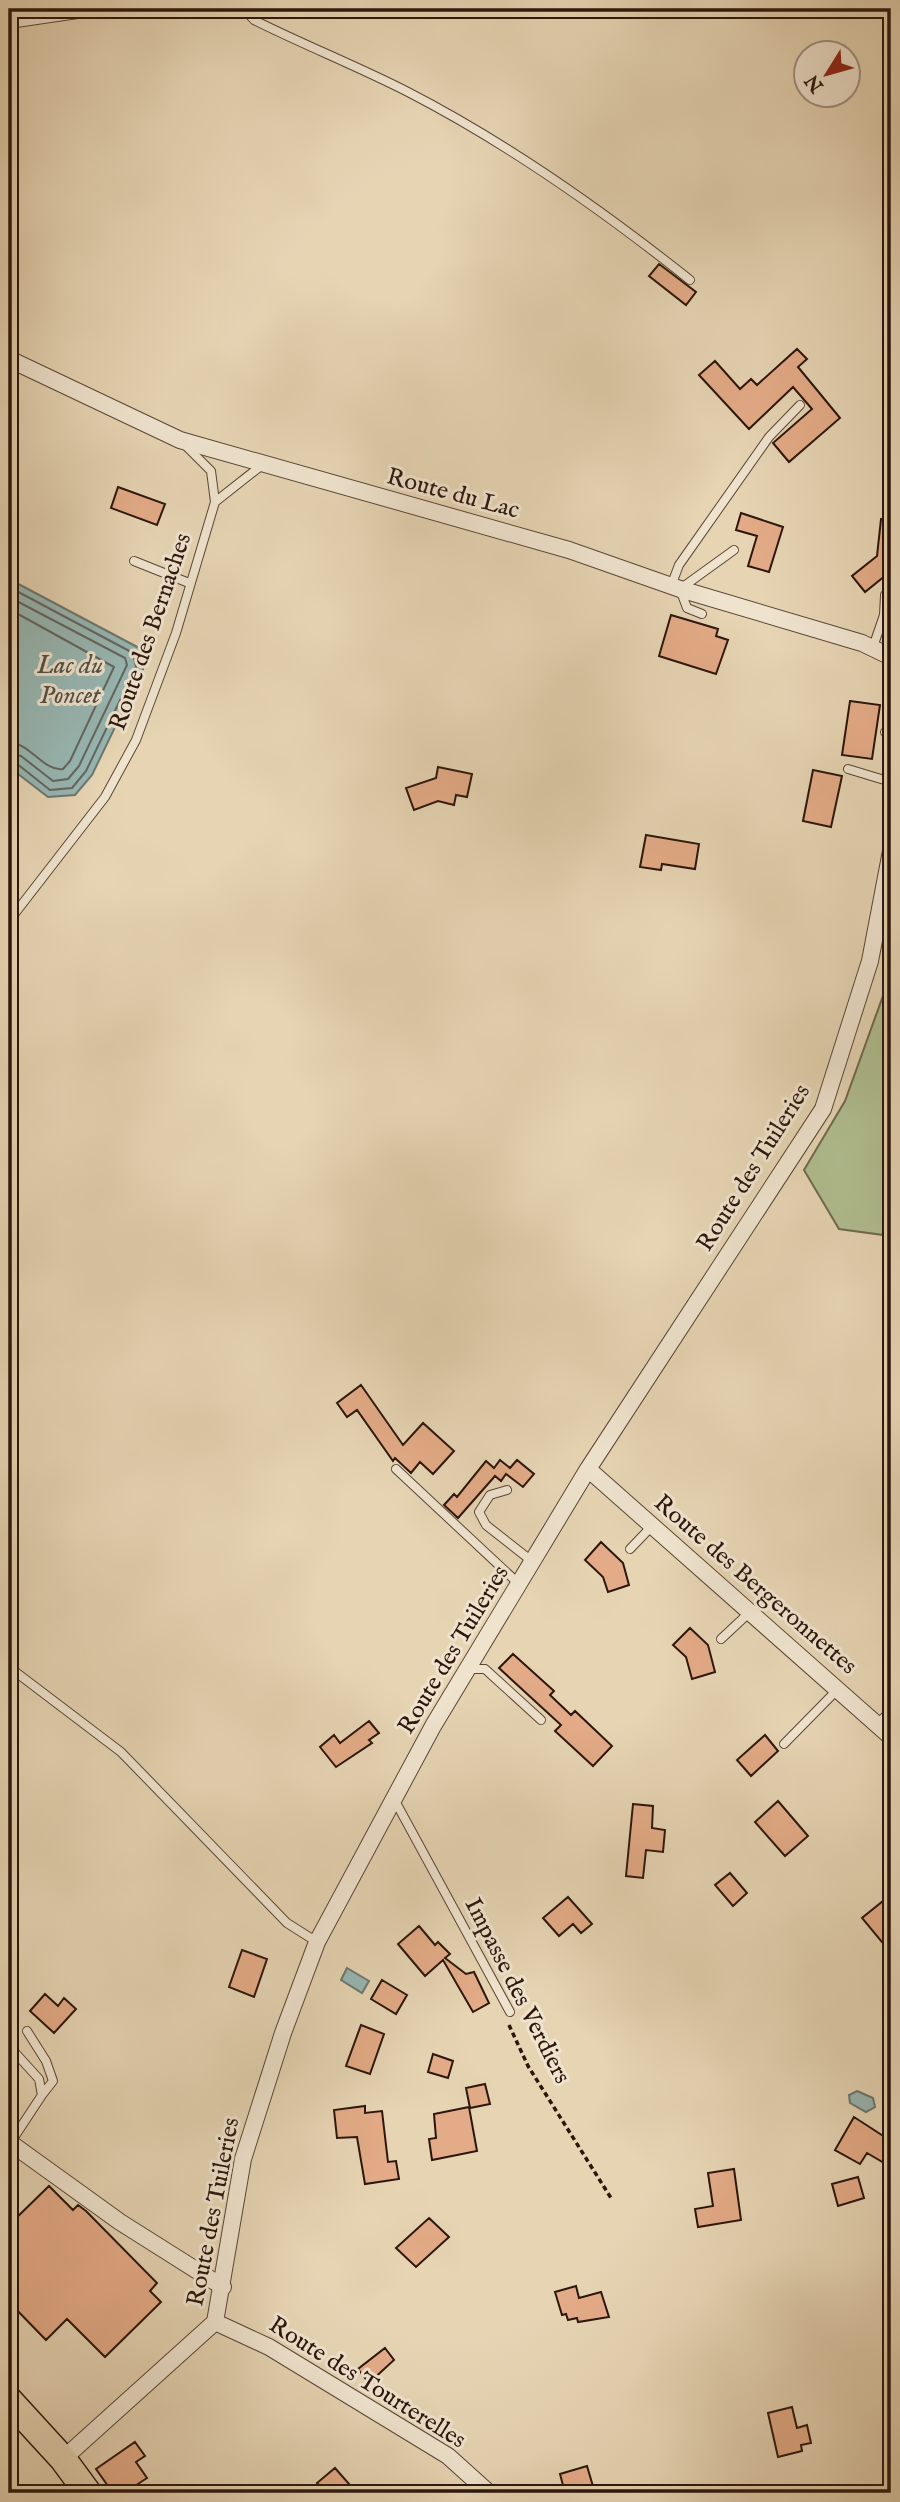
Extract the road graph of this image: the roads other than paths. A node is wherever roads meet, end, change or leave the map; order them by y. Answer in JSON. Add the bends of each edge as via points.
{"nodes":[{"id":1,"x":85,"y":9,"type":"edge"},
{"id":2,"x":244,"y":9,"type":"edge"},
{"id":3,"x":19,"y":15,"type":"edge"},
{"id":4,"x":690,"y":279,"type":"dead end"},
{"id":5,"x":9,"y":359,"type":"edge"},
{"id":6,"x":800,"y":405,"type":"dead end"},
{"id":7,"x":180,"y":440,"type":"junction"},
{"id":8,"x":262,"y":465,"type":"junction"},
{"id":9,"x":215,"y":502,"type":"junction"},
{"id":10,"x":733,"y":550,"type":"dead end"},
{"id":11,"x":134,"y":561,"type":"dead end"},
{"id":12,"x":189,"y":583,"type":"junction"},
{"id":13,"x":676,"y":587,"type":"junction"},
{"id":14,"x":885,"y":596,"type":"dead end"},
{"id":15,"x":702,"y":614,"type":"dead end"},
{"id":16,"x":873,"y":647,"type":"junction"},
{"id":17,"x":891,"y":657,"type":"edge"},
{"id":18,"x":848,"y":769,"type":"dead end"},
{"id":19,"x":891,"y":782,"type":"edge"},
{"id":20,"x":891,"y":850,"type":"edge"},
{"id":21,"x":886,"y":900,"type":"edge"},
{"id":22,"x":9,"y":921,"type":"edge"},
{"id":23,"x":396,"y":1469,"type":"dead end"},
{"id":24,"x":589,"y":1469,"type":"junction"},
{"id":25,"x":507,"y":1490,"type":"dead end"},
{"id":26,"x":653,"y":1525,"type":"junction"},
{"id":27,"x":630,"y":1549,"type":"dead end"},
{"id":28,"x":533,"y":1562,"type":"junction"},
{"id":29,"x":519,"y":1584,"type":"junction"},
{"id":30,"x":751,"y":1611,"type":"junction"},
{"id":31,"x":720,"y":1639,"type":"dead end"},
{"id":32,"x":9,"y":1667,"type":"edge"},
{"id":33,"x":468,"y":1670,"type":"junction"},
{"id":34,"x":838,"y":1689,"type":"junction"},
{"id":35,"x":891,"y":1712,"type":"edge"},
{"id":36,"x":541,"y":1720,"type":"dead end"},
{"id":37,"x":877,"y":1724,"type":"junction"},
{"id":38,"x":891,"y":1737,"type":"edge"},
{"id":39,"x":784,"y":1744,"type":"dead end"},
{"id":40,"x":394,"y":1799,"type":"junction"},
{"id":41,"x":317,"y":1942,"type":"junction"},
{"id":42,"x":510,"y":2012,"type":"road end"},
{"id":43,"x":27,"y":2031,"type":"dead end"},
{"id":44,"x":9,"y":2046,"type":"edge"},
{"id":45,"x":43,"y":2095,"type":"junction"},
{"id":46,"x":10,"y":2142,"type":"edge"},
{"id":47,"x":223,"y":2287,"type":"junction"},
{"id":48,"x":215,"y":2322,"type":"junction"},
{"id":49,"x":9,"y":2400,"type":"edge"},
{"id":50,"x":63,"y":2459,"type":"junction"},
{"id":51,"x":81,"y":2491,"type":"edge"},
{"id":52,"x":489,"y":2493,"type":"edge"}],
"edges":[{"from":1,"to":3,"type":"street"},
{"from":2,"to":4,"type":"lane","via":[[254,20],[407,91],[505,146],[607,213]]},
{"from":5,"to":7,"type":"street","name":"Route du Lac"},
{"from":6,"to":13,"type":"lane","via":[[769,437],[679,565]]},
{"from":7,"to":8,"type":"street","name":"Route du Lac"},
{"from":7,"to":9,"type":"lane","via":[[211,471]]},
{"from":8,"to":9,"type":"lane"},
{"from":8,"to":13,"type":"street","name":"Route du Lac","via":[[569,550]]},
{"from":9,"to":12,"type":"lane","name":"Route des Bernaches"},
{"from":10,"to":13,"type":"lane"},
{"from":11,"to":12,"type":"lane"},
{"from":12,"to":22,"type":"lane","name":"Route des Bernaches","via":[[136,740],[105,797]]},
{"from":13,"to":15,"type":"lane","via":[[687,608]]},
{"from":13,"to":16,"type":"street","name":"Route du Lac"},
{"from":14,"to":16,"type":"lane"},
{"from":16,"to":17,"type":"street","name":"Route du Lac"},
{"from":18,"to":19,"type":"lane"},
{"from":20,"to":21,"type":"street","name":"Route des Tuileries"},
{"from":21,"to":24,"type":"street","name":"Route des Tuileries","via":[[823,1109]]},
{"from":23,"to":29,"type":"lane"},
{"from":24,"to":26,"type":"street","name":"Route des Bergeronnettes"},
{"from":24,"to":28,"type":"street","name":"Route des Tuileries"},
{"from":25,"to":28,"type":"lane","via":[[490,1495],[479,1512],[486,1525]]},
{"from":26,"to":27,"type":"lane"},
{"from":26,"to":30,"type":"street","name":"Route des Bergeronnettes"},
{"from":28,"to":29,"type":"street","name":"Route des Tuileries"},
{"from":29,"to":33,"type":"street","name":"Route des Tuileries"},
{"from":30,"to":31,"type":"lane"},
{"from":30,"to":34,"type":"street","name":"Route des Bergeronnettes"},
{"from":32,"to":41,"type":"lane","via":[[121,1752],[286,1923]]},
{"from":33,"to":36,"type":"lane","via":[[485,1669]]},
{"from":33,"to":40,"type":"street","name":"Route des Tuileries"},
{"from":34,"to":37,"type":"street","name":"Route des Bergeronnettes"},
{"from":34,"to":39,"type":"lane"},
{"from":35,"to":37,"type":"lane"},
{"from":37,"to":38,"type":"street","name":"Route des Bergeronnettes"},
{"from":40,"to":41,"type":"street","name":"Route des Tuileries"},
{"from":40,"to":42,"type":"lane","name":"Impasse des Verdiers"},
{"from":41,"to":47,"type":"street","name":"Route des Tuileries","via":[[243,2159]]},
{"from":43,"to":45,"type":"lane","via":[[53,2081]]},
{"from":44,"to":45,"type":"lane","via":[[38,2079]]},
{"from":45,"to":46,"type":"lane"},
{"from":46,"to":47,"type":"street","via":[[120,2222]]},
{"from":47,"to":48,"type":"street","name":"Route des Tuileries"},
{"from":48,"to":50,"type":"street","name":"Route des Tuileries"},
{"from":48,"to":52,"type":"street","name":"Route des Tourterelles","via":[[269,2347],[448,2456]]},
{"from":49,"to":50,"type":"main road"},
{"from":50,"to":51,"type":"main road"}]}
